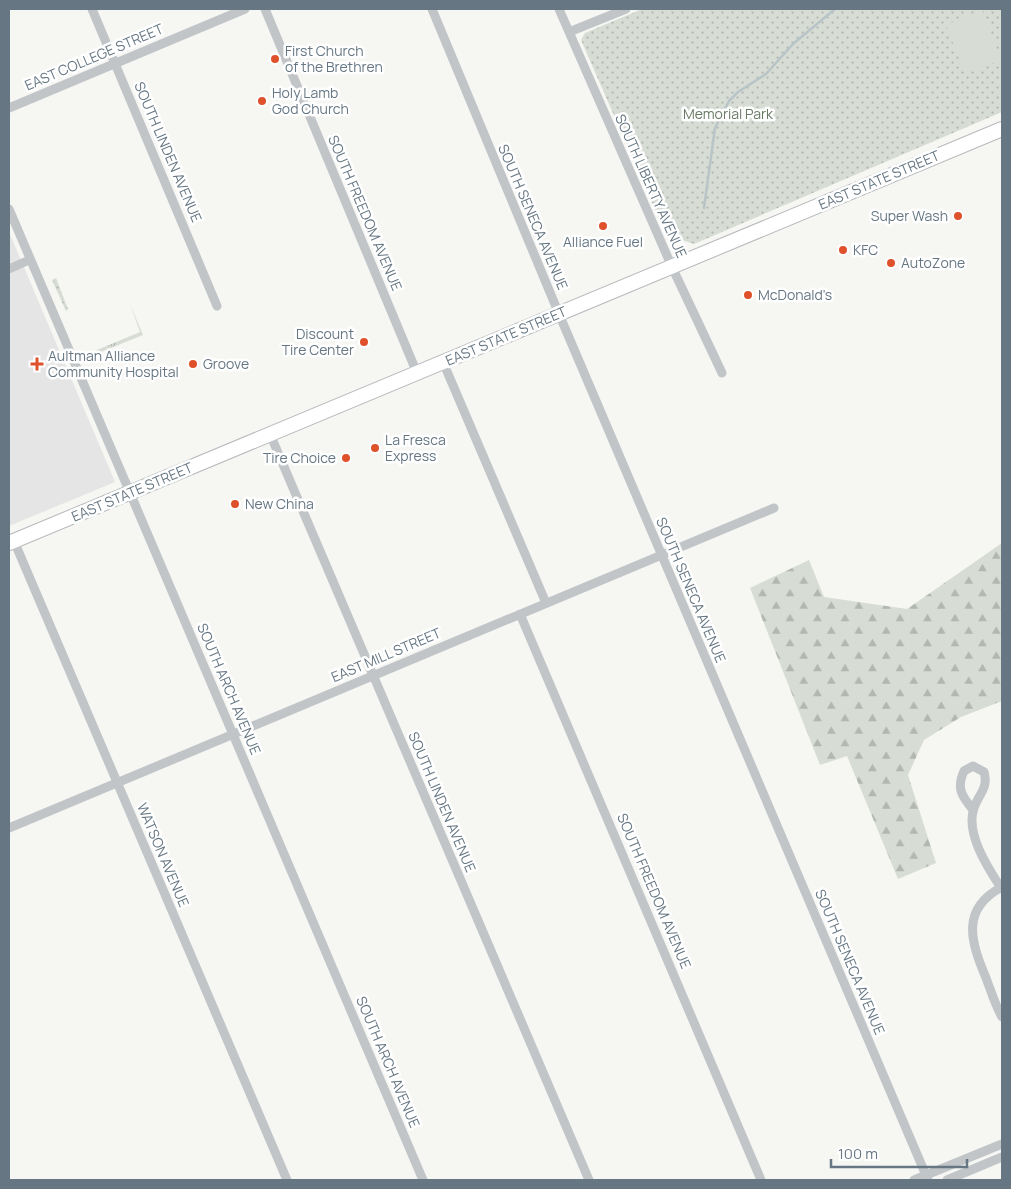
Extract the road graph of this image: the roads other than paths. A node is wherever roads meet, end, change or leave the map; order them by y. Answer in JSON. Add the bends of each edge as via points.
{"nodes":[{"id":1,"x":92,"y":9,"type":"edge"},
{"id":2,"x":245,"y":9,"type":"edge"},
{"id":3,"x":265,"y":9,"type":"edge"},
{"id":4,"x":432,"y":9,"type":"edge"},
{"id":5,"x":559,"y":9,"type":"edge"},
{"id":6,"x":626,"y":9,"type":"edge"},
{"id":7,"x":569,"y":32,"type":"junction"},
{"id":8,"x":115,"y":63,"type":"junction"},
{"id":9,"x":9,"y":108,"type":"edge"},
{"id":10,"x":1002,"y":129,"type":"edge"},
{"id":11,"x":9,"y":209,"type":"edge"},
{"id":12,"x":30,"y":260,"type":"junction"},
{"id":13,"x":672,"y":267,"type":"junction"},
{"id":14,"x":9,"y":269,"type":"edge"},
{"id":15,"x":217,"y":306,"type":"dead end"},
{"id":16,"x":559,"y":314,"type":"junction"},
{"id":17,"x":443,"y":362,"type":"junction"},
{"id":18,"x":417,"y":373,"type":"junction"},
{"id":19,"x":722,"y":373,"type":"dead end"},
{"id":20,"x":270,"y":434,"type":"junction"},
{"id":21,"x":130,"y":492,"type":"junction"},
{"id":22,"x":774,"y":508,"type":"dead end"},
{"id":23,"x":11,"y":542,"type":"edge"},
{"id":24,"x":662,"y":555,"type":"junction"},
{"id":25,"x":546,"y":603,"type":"junction"},
{"id":26,"x":520,"y":614,"type":"junction"},
{"id":27,"x":373,"y":676,"type":"junction"},
{"id":28,"x":233,"y":735,"type":"junction"},
{"id":29,"x":118,"y":782,"type":"junction"},
{"id":30,"x":973,"y":810,"type":"dead end"},
{"id":31,"x":9,"y":828,"type":"edge"},
{"id":32,"x":1002,"y":888,"type":"edge"},
{"id":33,"x":1002,"y":1017,"type":"edge"},
{"id":34,"x":1002,"y":1144,"type":"edge"},
{"id":35,"x":979,"y":1153,"type":"junction"},
{"id":36,"x":1002,"y":1157,"type":"edge"},
{"id":37,"x":984,"y":1165,"type":"junction"},
{"id":38,"x":927,"y":1178,"type":"edge"},
{"id":39,"x":287,"y":1180,"type":"edge"},
{"id":40,"x":423,"y":1180,"type":"edge"},
{"id":41,"x":588,"y":1180,"type":"edge"},
{"id":42,"x":761,"y":1180,"type":"edge"},
{"id":43,"x":914,"y":1180,"type":"edge"},
{"id":44,"x":947,"y":1180,"type":"edge"}],
"edges":[{"from":1,"to":8,"type":"street","name":"SOUTH LINDEN AVENUE"},
{"from":2,"to":8,"type":"street","name":"EAST COLLEGE STREET"},
{"from":3,"to":18,"type":"street","name":"SOUTH FREEDOM AVENUE"},
{"from":4,"to":16,"type":"street","name":"SOUTH SENECA AVENUE"},
{"from":5,"to":7,"type":"street","name":"SOUTH LIBERTY AVENUE"},
{"from":6,"to":7,"type":"street"},
{"from":7,"to":13,"type":"street","name":"SOUTH LIBERTY AVENUE"},
{"from":8,"to":9,"type":"street","name":"EAST COLLEGE STREET"},
{"from":8,"to":15,"type":"street","name":"SOUTH LINDEN AVENUE"},
{"from":10,"to":13,"type":"highway","name":"EAST STATE STREET"},
{"from":11,"to":12,"type":"street","name":"SOUTH ARCH AVENUE"},
{"from":12,"to":14,"type":"street"},
{"from":12,"to":21,"type":"street","name":"SOUTH ARCH AVENUE"},
{"from":13,"to":16,"type":"highway","name":"EAST STATE STREET"},
{"from":13,"to":19,"type":"street","name":"SOUTH LIBERTY AVENUE"},
{"from":16,"to":17,"type":"highway","name":"EAST STATE STREET"},
{"from":16,"to":24,"type":"street","name":"SOUTH SENECA AVENUE"},
{"from":17,"to":18,"type":"highway","name":"EAST STATE STREET"},
{"from":17,"to":25,"type":"street"},
{"from":18,"to":20,"type":"highway","name":"EAST STATE STREET"},
{"from":20,"to":21,"type":"highway","name":"EAST STATE STREET"},
{"from":20,"to":27,"type":"street","name":"SOUTH LINDEN AVENUE"},
{"from":21,"to":23,"type":"highway","name":"EAST STATE STREET"},
{"from":21,"to":28,"type":"street","name":"SOUTH ARCH AVENUE"},
{"from":22,"to":24,"type":"street","name":"EAST MILL STREET"},
{"from":23,"to":29,"type":"street","name":"WATSON AVENUE"},
{"from":24,"to":25,"type":"street","name":"EAST MILL STREET"},
{"from":24,"to":38,"type":"street","name":"SOUTH SENECA AVENUE"},
{"from":25,"to":26,"type":"street","name":"EAST MILL STREET"},
{"from":26,"to":27,"type":"street","name":"EAST MILL STREET"},
{"from":26,"to":42,"type":"street","name":"SOUTH FREEDOM AVENUE"},
{"from":27,"to":28,"type":"street","name":"EAST MILL STREET"},
{"from":27,"to":41,"type":"street","name":"SOUTH LINDEN AVENUE"},
{"from":28,"to":29,"type":"street","name":"EAST MILL STREET"},
{"from":28,"to":40,"type":"street","name":"SOUTH ARCH AVENUE"},
{"from":29,"to":31,"type":"street","name":"EAST MILL STREET"},
{"from":29,"to":39,"type":"street","name":"WATSON AVENUE"},
{"from":30,"to":32,"type":"street","via":[[974,832],[981,855]]},
{"from":32,"to":33,"type":"street","via":[[979,908],[972,933],[976,953]]},
{"from":34,"to":35,"type":"street"},
{"from":35,"to":37,"type":"street"},
{"from":35,"to":38,"type":"street"},
{"from":36,"to":37,"type":"street"},
{"from":37,"to":44,"type":"street"},
{"from":38,"to":43,"type":"street"}]}
